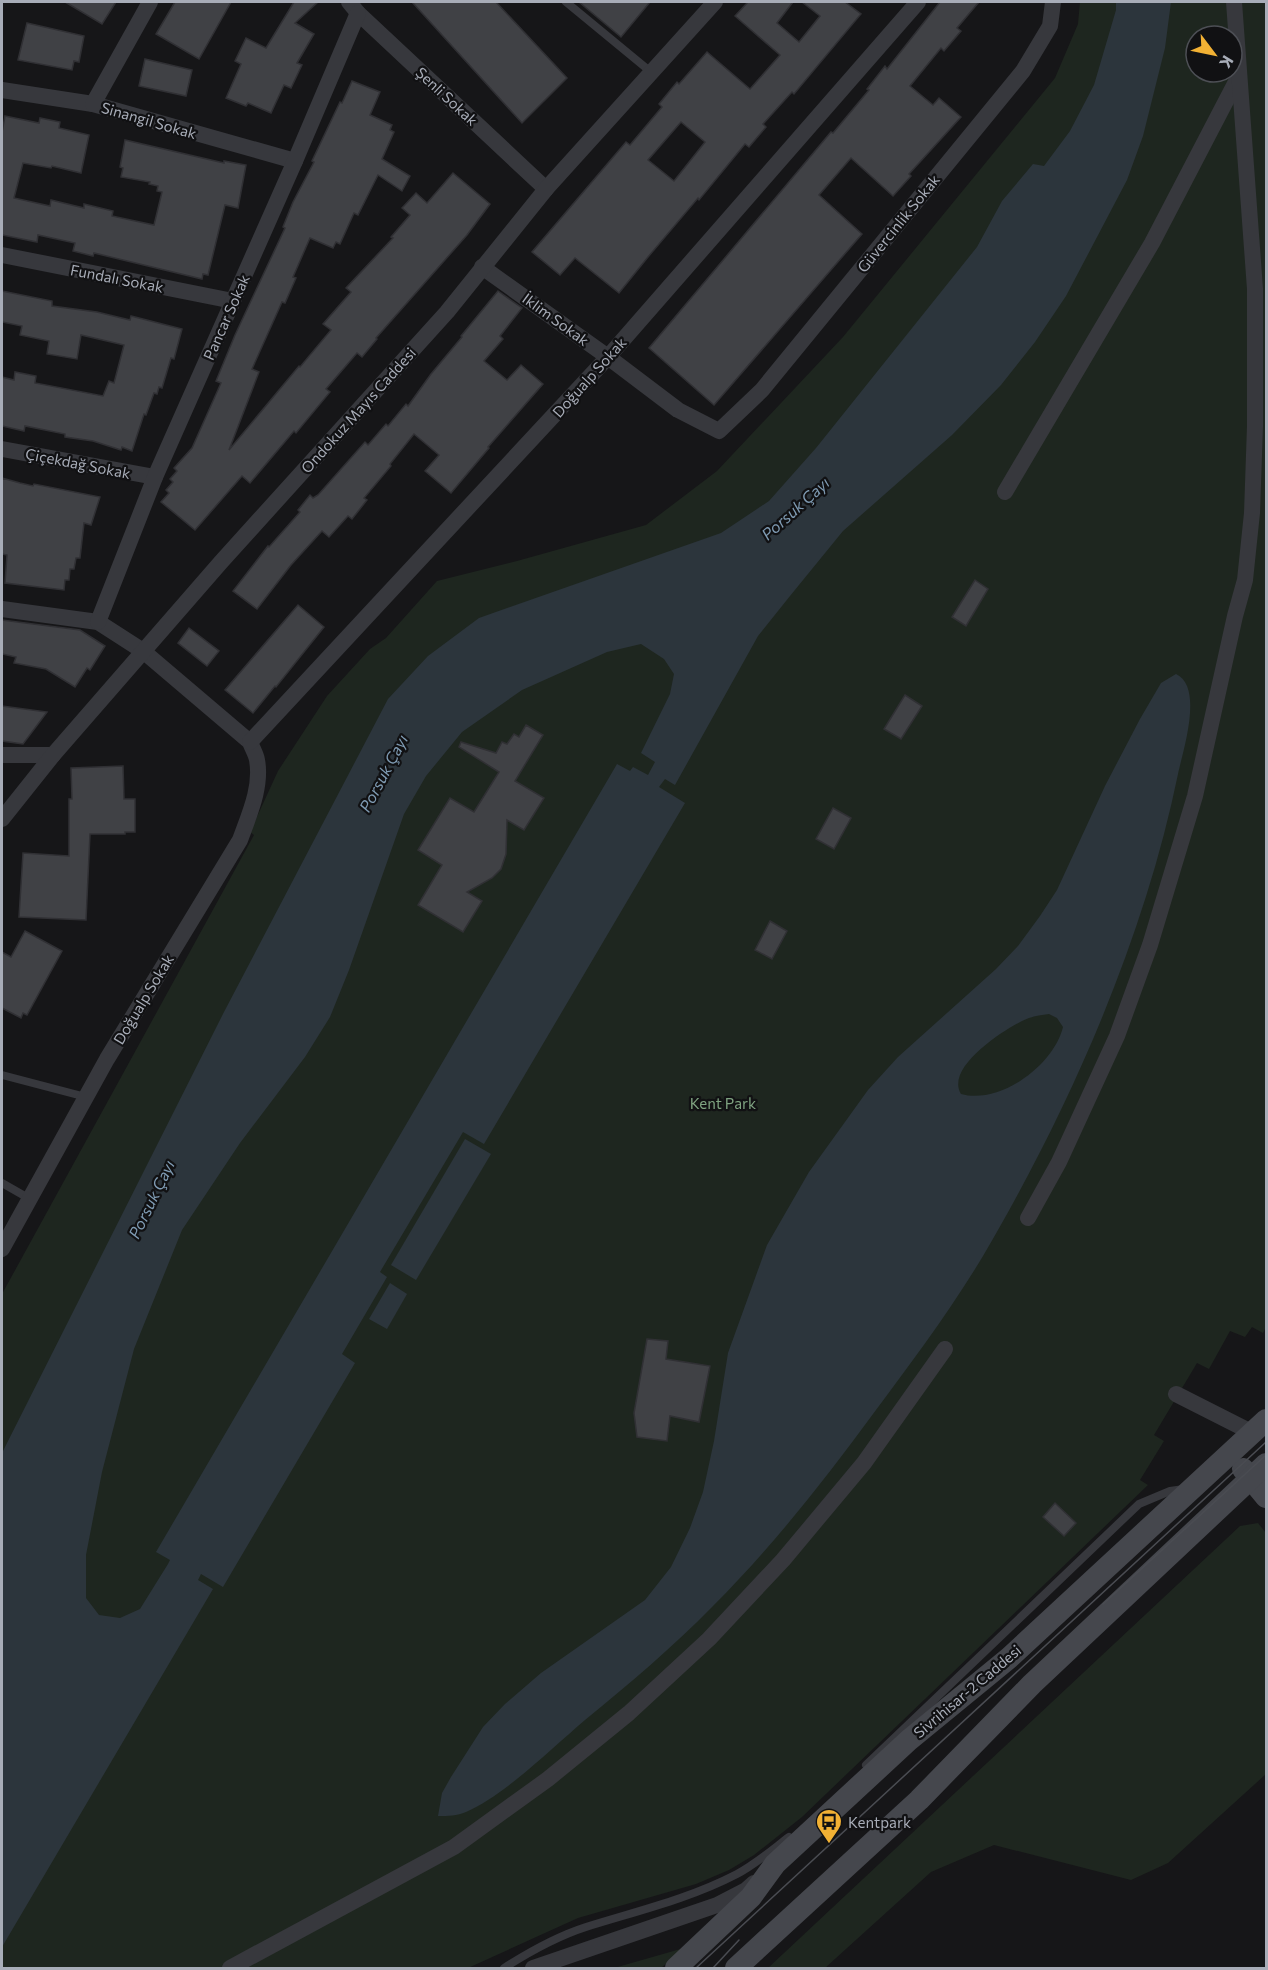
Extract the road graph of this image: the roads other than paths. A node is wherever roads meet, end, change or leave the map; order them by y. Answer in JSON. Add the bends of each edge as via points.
{"nodes":[{"id":1,"x":150,"y":2,"type":"edge"},
{"id":2,"x":566,"y":2,"type":"edge"},
{"id":3,"x":715,"y":2,"type":"edge"},
{"id":4,"x":918,"y":2,"type":"edge"},
{"id":5,"x":1053,"y":2,"type":"edge"},
{"id":6,"x":1234,"y":2,"type":"edge"},
{"id":7,"x":353,"y":7,"type":"edge"},
{"id":8,"x":1236,"y":24,"type":"edge"},
{"id":9,"x":651,"y":72,"type":"junction"},
{"id":10,"x":1234,"y":84,"type":"edge"},
{"id":11,"x":1240,"y":84,"type":"edge"},
{"id":12,"x":2,"y":90,"type":"edge"},
{"id":13,"x":93,"y":104,"type":"junction"},
{"id":14,"x":295,"y":161,"type":"junction"},
{"id":15,"x":546,"y":189,"type":"junction"},
{"id":16,"x":2,"y":255,"type":"edge"},
{"id":17,"x":483,"y":267,"type":"junction"},
{"id":18,"x":233,"y":302,"type":"junction"},
{"id":19,"x":608,"y":357,"type":"junction"},
{"id":20,"x":719,"y":431,"type":"joint"},
{"id":21,"x":2,"y":449,"type":"edge"},
{"id":22,"x":155,"y":477,"type":"junction"},
{"id":23,"x":1005,"y":492,"type":"dead end"},
{"id":24,"x":2,"y":609,"type":"edge"},
{"id":25,"x":98,"y":622,"type":"junction"},
{"id":26,"x":143,"y":651,"type":"junction"},
{"id":27,"x":250,"y":742,"type":"junction"},
{"id":28,"x":2,"y":754,"type":"edge"},
{"id":29,"x":53,"y":755,"type":"junction"},
{"id":30,"x":2,"y":819,"type":"edge"},
{"id":31,"x":2,"y":1075,"type":"edge"},
{"id":32,"x":86,"y":1097,"type":"junction"},
{"id":33,"x":2,"y":1183,"type":"edge"},
{"id":34,"x":30,"y":1199,"type":"junction"},
{"id":35,"x":1028,"y":1218,"type":"dead end"},
{"id":36,"x":2,"y":1250,"type":"edge"},
{"id":37,"x":945,"y":1349,"type":"dead end"},
{"id":38,"x":1176,"y":1394,"type":"dead end"},
{"id":39,"x":1249,"y":1437,"type":"edge"},
{"id":40,"x":1261,"y":1469,"type":"edge"},
{"id":41,"x":1193,"y":1487,"type":"junction"},
{"id":42,"x":1266,"y":1497,"type":"edge"},
{"id":43,"x":862,"y":1769,"type":"dead end"},
{"id":44,"x":797,"y":1830,"type":"dead end"},
{"id":45,"x":775,"y":1864,"type":"junction"},
{"id":46,"x":230,"y":1968,"type":"edge"},
{"id":47,"x":504,"y":1968,"type":"edge"},
{"id":48,"x":533,"y":1968,"type":"edge"},
{"id":49,"x":676,"y":1968,"type":"edge"},
{"id":50,"x":736,"y":1968,"type":"edge"}],
"edges":[{"from":1,"to":13,"type":"street"},
{"from":2,"to":9,"type":"lane"},
{"from":3,"to":9,"type":"street","name":"Ondokuz Mayıs Caddesi"},
{"from":4,"to":19,"type":"street","name":"Doğualp Sokak"},
{"from":5,"to":20,"type":"street","name":"Güvercinlik Sokak","via":[[1050,26],[1023,71],[762,390]]},
{"from":6,"to":8,"type":"street"},
{"from":7,"to":14,"type":"street","name":"Pancar Sokak"},
{"from":7,"to":15,"type":"street","name":"Şenli Sokak"},
{"from":9,"to":15,"type":"street","name":"Ondokuz Mayıs Caddesi"},
{"from":10,"to":23,"type":"street","via":[[1152,243]]},
{"from":11,"to":35,"type":"street","via":[[1255,300],[1252,513],[1245,580],[1195,796],[1150,945],[1117,1036],[1059,1162]]},
{"from":12,"to":13,"type":"street","name":"Sinangil Sokak"},
{"from":13,"to":14,"type":"street","name":"Sinangil Sokak"},
{"from":14,"to":18,"type":"street","name":"Pancar Sokak"},
{"from":15,"to":17,"type":"street","name":"Ondokuz Mayıs Caddesi"},
{"from":16,"to":18,"type":"street","name":"Fundalı Sokak"},
{"from":17,"to":19,"type":"street","name":"İklim Sokak"},
{"from":17,"to":26,"type":"street","name":"Ondokuz Mayıs Caddesi"},
{"from":18,"to":22,"type":"street","name":"Pancar Sokak"},
{"from":19,"to":20,"type":"street","name":"İklim Sokak","via":[[678,410]]},
{"from":19,"to":27,"type":"street","name":"Doğualp Sokak"},
{"from":21,"to":22,"type":"street","name":"Çiçekdağ Sokak"},
{"from":22,"to":25,"type":"street","name":"Pancar Sokak"},
{"from":24,"to":25,"type":"street"},
{"from":25,"to":26,"type":"street"},
{"from":26,"to":27,"type":"street"},
{"from":26,"to":29,"type":"street","name":"Ondokuz Mayıs Caddesi"},
{"from":27,"to":32,"type":"street","name":"Doğualp Sokak","via":[[257,759],[257,784],[240,840]]},
{"from":28,"to":29,"type":"street"},
{"from":29,"to":30,"type":"street","name":"Ondokuz Mayıs Caddesi"},
{"from":31,"to":32,"type":"lane"},
{"from":32,"to":34,"type":"street","name":"Doğualp Sokak"},
{"from":33,"to":34,"type":"lane"},
{"from":34,"to":36,"type":"street","name":"Doğualp Sokak"},
{"from":37,"to":46,"type":"street","via":[[864,1463],[783,1560],[709,1639],[629,1713],[548,1779],[453,1847]]},
{"from":38,"to":39,"type":"street"},
{"from":39,"to":40,"type":"main road"},
{"from":39,"to":41,"type":"main road","name":"Sivrihisar-2 Caddesi"},
{"from":40,"to":42,"type":"main road"},
{"from":40,"to":50,"type":"main road","via":[[1032,1684],[919,1800]]},
{"from":41,"to":43,"type":"lane","via":[[1170,1491],[1139,1504]]},
{"from":41,"to":45,"type":"main road","name":"Sivrihisar-2 Caddesi","via":[[1009,1658],[909,1740]]},
{"from":44,"to":47,"type":"lane","via":[[735,1875],[657,1906],[584,1928]]},
{"from":45,"to":48,"type":"street","via":[[746,1890],[717,1905]]},
{"from":45,"to":49,"type":"main road","name":"Sivrihisar-2 Caddesi","via":[[751,1897]]}]}
